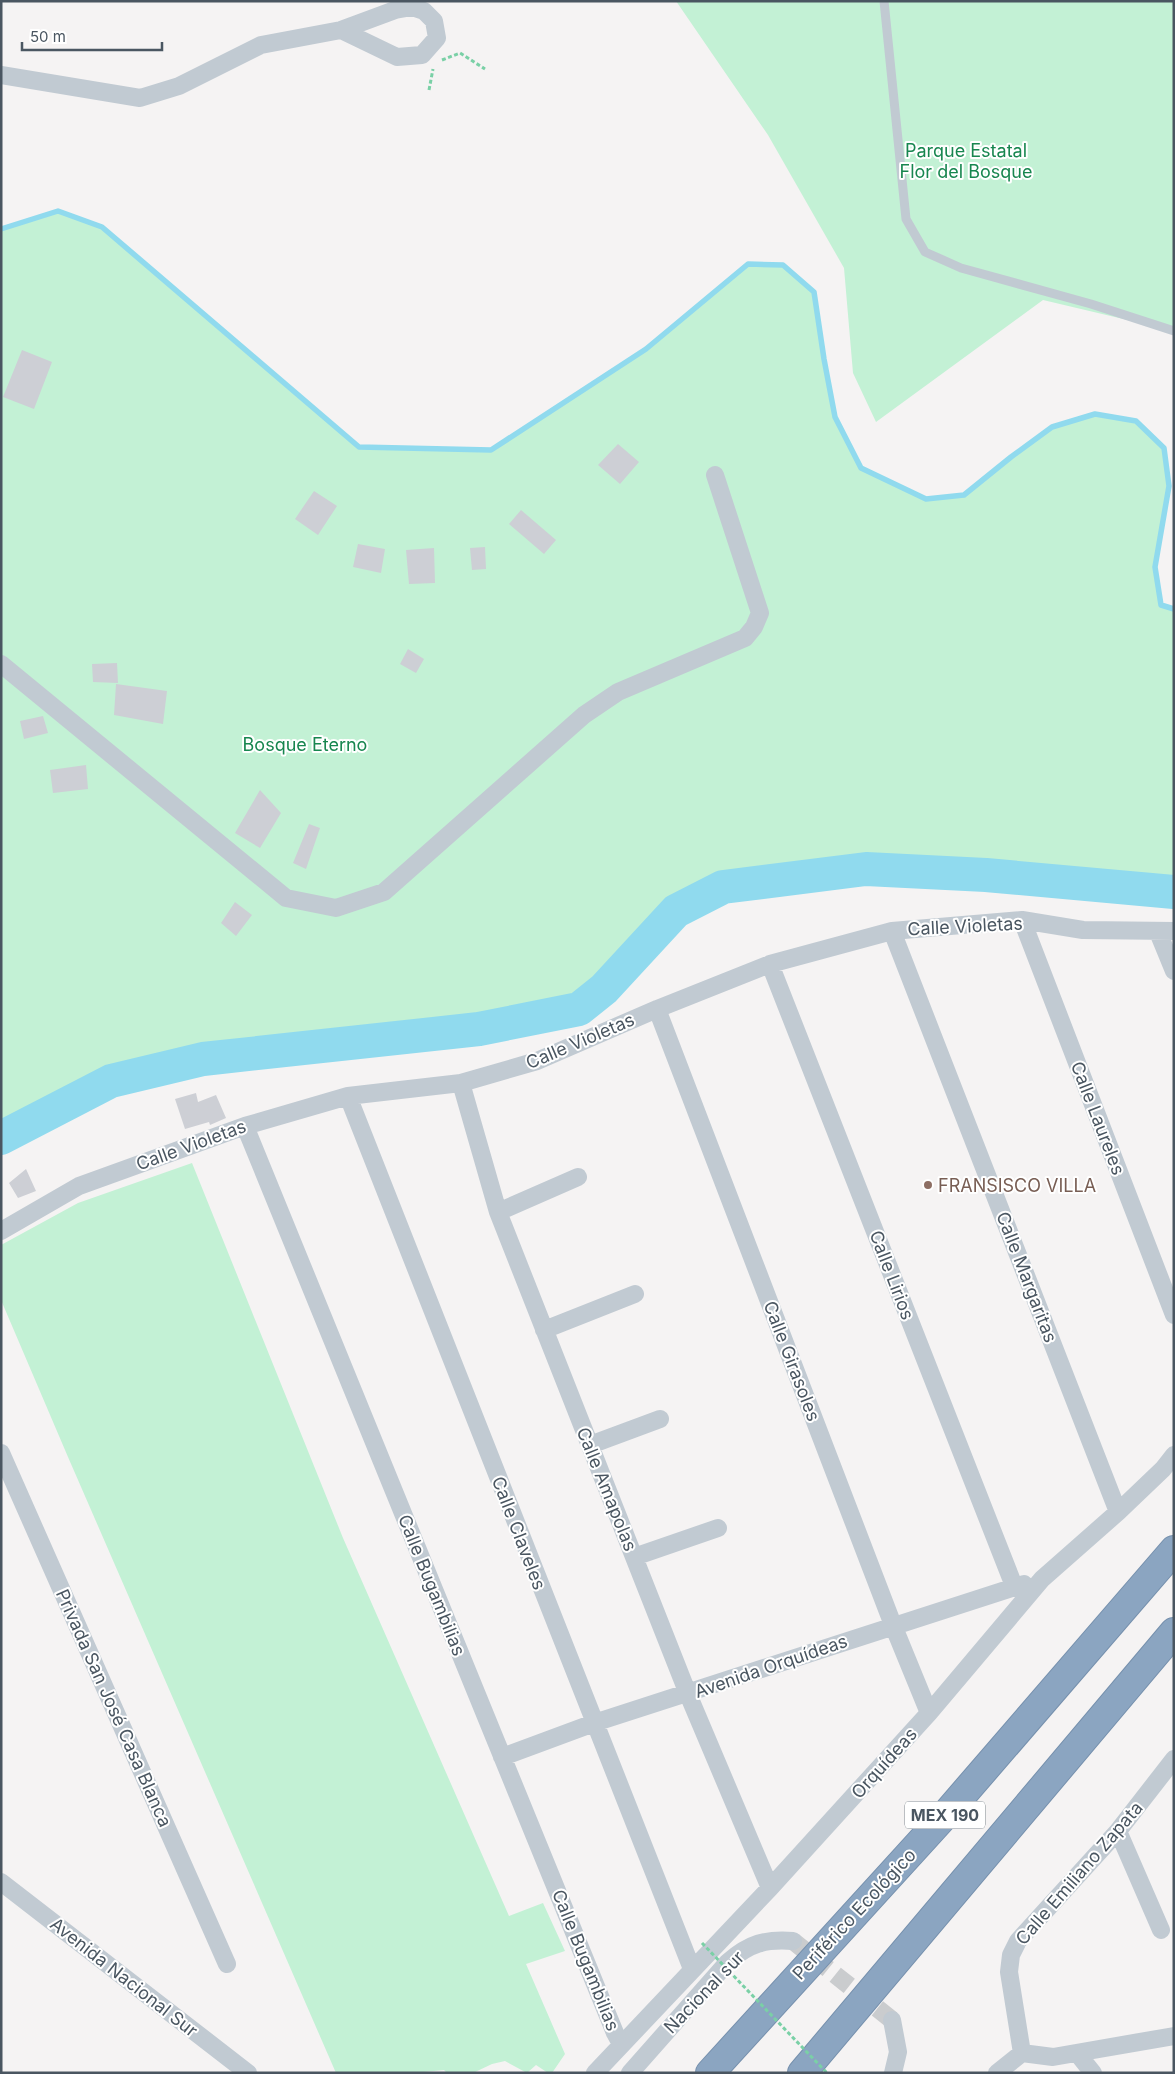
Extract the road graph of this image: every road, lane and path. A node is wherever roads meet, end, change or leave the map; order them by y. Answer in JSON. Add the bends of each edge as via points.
{"nodes":[{"id":1,"x":884,"y":1,"type":"edge"},
{"id":2,"x":341,"y":30,"type":"junction"},
{"id":3,"x":435,"y":63,"type":"dead end"},
{"id":4,"x":485,"y":70,"type":"dead end"},
{"id":5,"x":1,"y":75,"type":"edge"},
{"id":6,"x":1174,"y":331,"type":"edge"},
{"id":7,"x":716,"y":475,"type":"dead end"},
{"id":8,"x":1,"y":664,"type":"edge"},
{"id":9,"x":1022,"y":920,"type":"junction"},
{"id":10,"x":892,"y":930,"type":"junction"},
{"id":11,"x":1166,"y":932,"type":"edge"},
{"id":12,"x":770,"y":964,"type":"junction"},
{"id":13,"x":1174,"y":971,"type":"edge"},
{"id":14,"x":657,"y":1009,"type":"junction"},
{"id":15,"x":461,"y":1084,"type":"junction"},
{"id":16,"x":348,"y":1096,"type":"junction"},
{"id":17,"x":244,"y":1126,"type":"junction"},
{"id":18,"x":578,"y":1177,"type":"dead end"},
{"id":19,"x":498,"y":1212,"type":"junction"},
{"id":20,"x":1,"y":1231,"type":"edge"},
{"id":21,"x":635,"y":1294,"type":"dead end"},
{"id":22,"x":1174,"y":1315,"type":"edge"},
{"id":23,"x":544,"y":1330,"type":"junction"},
{"id":24,"x":660,"y":1419,"type":"dead end"},
{"id":25,"x":590,"y":1445,"type":"junction"},
{"id":26,"x":1,"y":1453,"type":"edge"},
{"id":27,"x":1174,"y":1455,"type":"edge"},
{"id":28,"x":1118,"y":1512,"type":"junction"},
{"id":29,"x":718,"y":1528,"type":"dead end"},
{"id":30,"x":1174,"y":1550,"type":"edge"},
{"id":31,"x":634,"y":1558,"type":"junction"},
{"id":32,"x":1042,"y":1579,"type":"junction"},
{"id":33,"x":1014,"y":1586,"type":"junction"},
{"id":34,"x":894,"y":1625,"type":"junction"},
{"id":35,"x":1174,"y":1632,"type":"edge"},
{"id":36,"x":688,"y":1694,"type":"junction"},
{"id":37,"x":929,"y":1713,"type":"junction"},
{"id":38,"x":594,"y":1723,"type":"junction"},
{"id":39,"x":502,"y":1757,"type":"junction"},
{"id":40,"x":1174,"y":1759,"type":"edge"},
{"id":41,"x":1118,"y":1831,"type":"junction"},
{"id":42,"x":1,"y":1882,"type":"edge"},
{"id":43,"x":770,"y":1888,"type":"junction"},
{"id":44,"x":1161,"y":1930,"type":"dead end"},
{"id":45,"x":793,"y":1941,"type":"tunnel mouth"},
{"id":46,"x":702,"y":1943,"type":"dead end"},
{"id":47,"x":227,"y":1964,"type":"dead end"},
{"id":48,"x":692,"y":1970,"type":"junction"},
{"id":49,"x":892,"y":2020,"type":"tunnel mouth"},
{"id":50,"x":1174,"y":2036,"type":"edge"},
{"id":51,"x":621,"y":2044,"type":"junction"},
{"id":52,"x":1022,"y":2053,"type":"junction"},
{"id":53,"x":1077,"y":2053,"type":"junction"},
{"id":54,"x":248,"y":2073,"type":"edge"},
{"id":55,"x":596,"y":2073,"type":"edge"},
{"id":56,"x":630,"y":2073,"type":"edge"},
{"id":57,"x":710,"y":2073,"type":"edge"},
{"id":58,"x":802,"y":2073,"type":"edge"},
{"id":59,"x":826,"y":2073,"type":"edge"},
{"id":60,"x":893,"y":2073,"type":"edge"},
{"id":61,"x":997,"y":2073,"type":"edge"},
{"id":62,"x":1093,"y":2073,"type":"edge"}],
"edges":[{"from":1,"to":6,"type":"lane","via":[[906,219],[924,252],[961,268]]},
{"from":2,"to":2,"type":"street","via":[[412,7],[424,11],[434,21],[437,38],[422,55],[397,57]]},
{"from":2,"to":5,"type":"street","via":[[261,46],[179,86],[140,98]]},
{"from":3,"to":4,"type":"path","via":[[460,53]]},
{"from":7,"to":8,"type":"street","via":[[760,613],[745,638],[618,692],[584,716],[384,892],[336,908],[286,898]]},
{"from":9,"to":10,"type":"street","name":"Calle Violetas"},
{"from":9,"to":11,"type":"street","name":"Calle Violetas","via":[[1083,930]]},
{"from":9,"to":22,"type":"street","name":"Calle Laureles"},
{"from":10,"to":12,"type":"street","name":"Calle Violetas"},
{"from":10,"to":28,"type":"street","name":"Calle Margaritas"},
{"from":11,"to":13,"type":"street"},
{"from":12,"to":14,"type":"street","name":"Calle Violetas"},
{"from":12,"to":33,"type":"street","name":"Calle Lirios"},
{"from":14,"to":15,"type":"street","name":"Calle Violetas","via":[[537,1061]]},
{"from":14,"to":34,"type":"street","name":"Calle Girasoles"},
{"from":15,"to":16,"type":"street","name":"Calle Violetas"},
{"from":15,"to":19,"type":"street","name":"Calle Amapolas"},
{"from":16,"to":17,"type":"street","name":"Calle Violetas"},
{"from":16,"to":38,"type":"street","name":"Calle Claveles"},
{"from":17,"to":20,"type":"street","name":"Calle Violetas","via":[[79,1186]]},
{"from":17,"to":39,"type":"street","name":"Calle Bugambilias"},
{"from":18,"to":19,"type":"street"},
{"from":19,"to":23,"type":"street","name":"Calle Amapolas"},
{"from":21,"to":23,"type":"street"},
{"from":23,"to":25,"type":"street","name":"Calle Amapolas"},
{"from":24,"to":25,"type":"street"},
{"from":25,"to":31,"type":"street","name":"Calle Amapolas"},
{"from":26,"to":47,"type":"street","name":"Privada San José Casa Blanca"},
{"from":27,"to":28,"type":"street","name":"Orquídeas"},
{"from":28,"to":32,"type":"street","name":"Orquídeas"},
{"from":29,"to":31,"type":"street"},
{"from":30,"to":57,"type":"highway","name":"Periférico Ecológico","number":"MEX 190","via":[[946,1814]]},
{"from":31,"to":36,"type":"street","name":"Calle Amapolas"},
{"from":32,"to":33,"type":"street","name":"Avenida Orquídeas"},
{"from":32,"to":37,"type":"street","name":"Orquídeas"},
{"from":33,"to":34,"type":"street","name":"Avenida Orquídeas"},
{"from":34,"to":36,"type":"street","name":"Avenida Orquídeas"},
{"from":34,"to":37,"type":"street","name":"Calle Girasoles"},
{"from":35,"to":58,"type":"highway","number":"MEX 190"},
{"from":36,"to":38,"type":"street","name":"Avenida Orquídeas"},
{"from":36,"to":43,"type":"street","name":"Calle Amapolas"},
{"from":37,"to":43,"type":"street","name":"Orquídeas"},
{"from":38,"to":39,"type":"street","name":"Avenida Orquídeas"},
{"from":38,"to":48,"type":"street","name":"Calle Claveles"},
{"from":39,"to":51,"type":"street","name":"Calle Bugambilias"},
{"from":40,"to":41,"type":"street","name":"Calle Emiliano Zapata"},
{"from":41,"to":44,"type":"street"},
{"from":41,"to":52,"type":"street","name":"Calle Emiliano Zapata","via":[[1018,1940],[1011,1955],[1009,1972]]},
{"from":42,"to":54,"type":"street","name":"Avenida Nacional Sur"},
{"from":43,"to":48,"type":"street","name":"Orquídeas"},
{"from":45,"to":56,"type":"street","name":"Nacional sur","via":[[770,1940],[743,1949]]},
{"from":46,"to":59,"type":"path","bridge":true},
{"from":48,"to":51,"type":"street","name":"Orquídeas"},
{"from":49,"to":60,"type":"street","via":[[898,2052]]},
{"from":50,"to":53,"type":"street"},
{"from":51,"to":55,"type":"street","name":"Orquídeas"},
{"from":52,"to":53,"type":"street","via":[[1053,2057]]},
{"from":52,"to":61,"type":"street"},
{"from":53,"to":62,"type":"street"}]}
